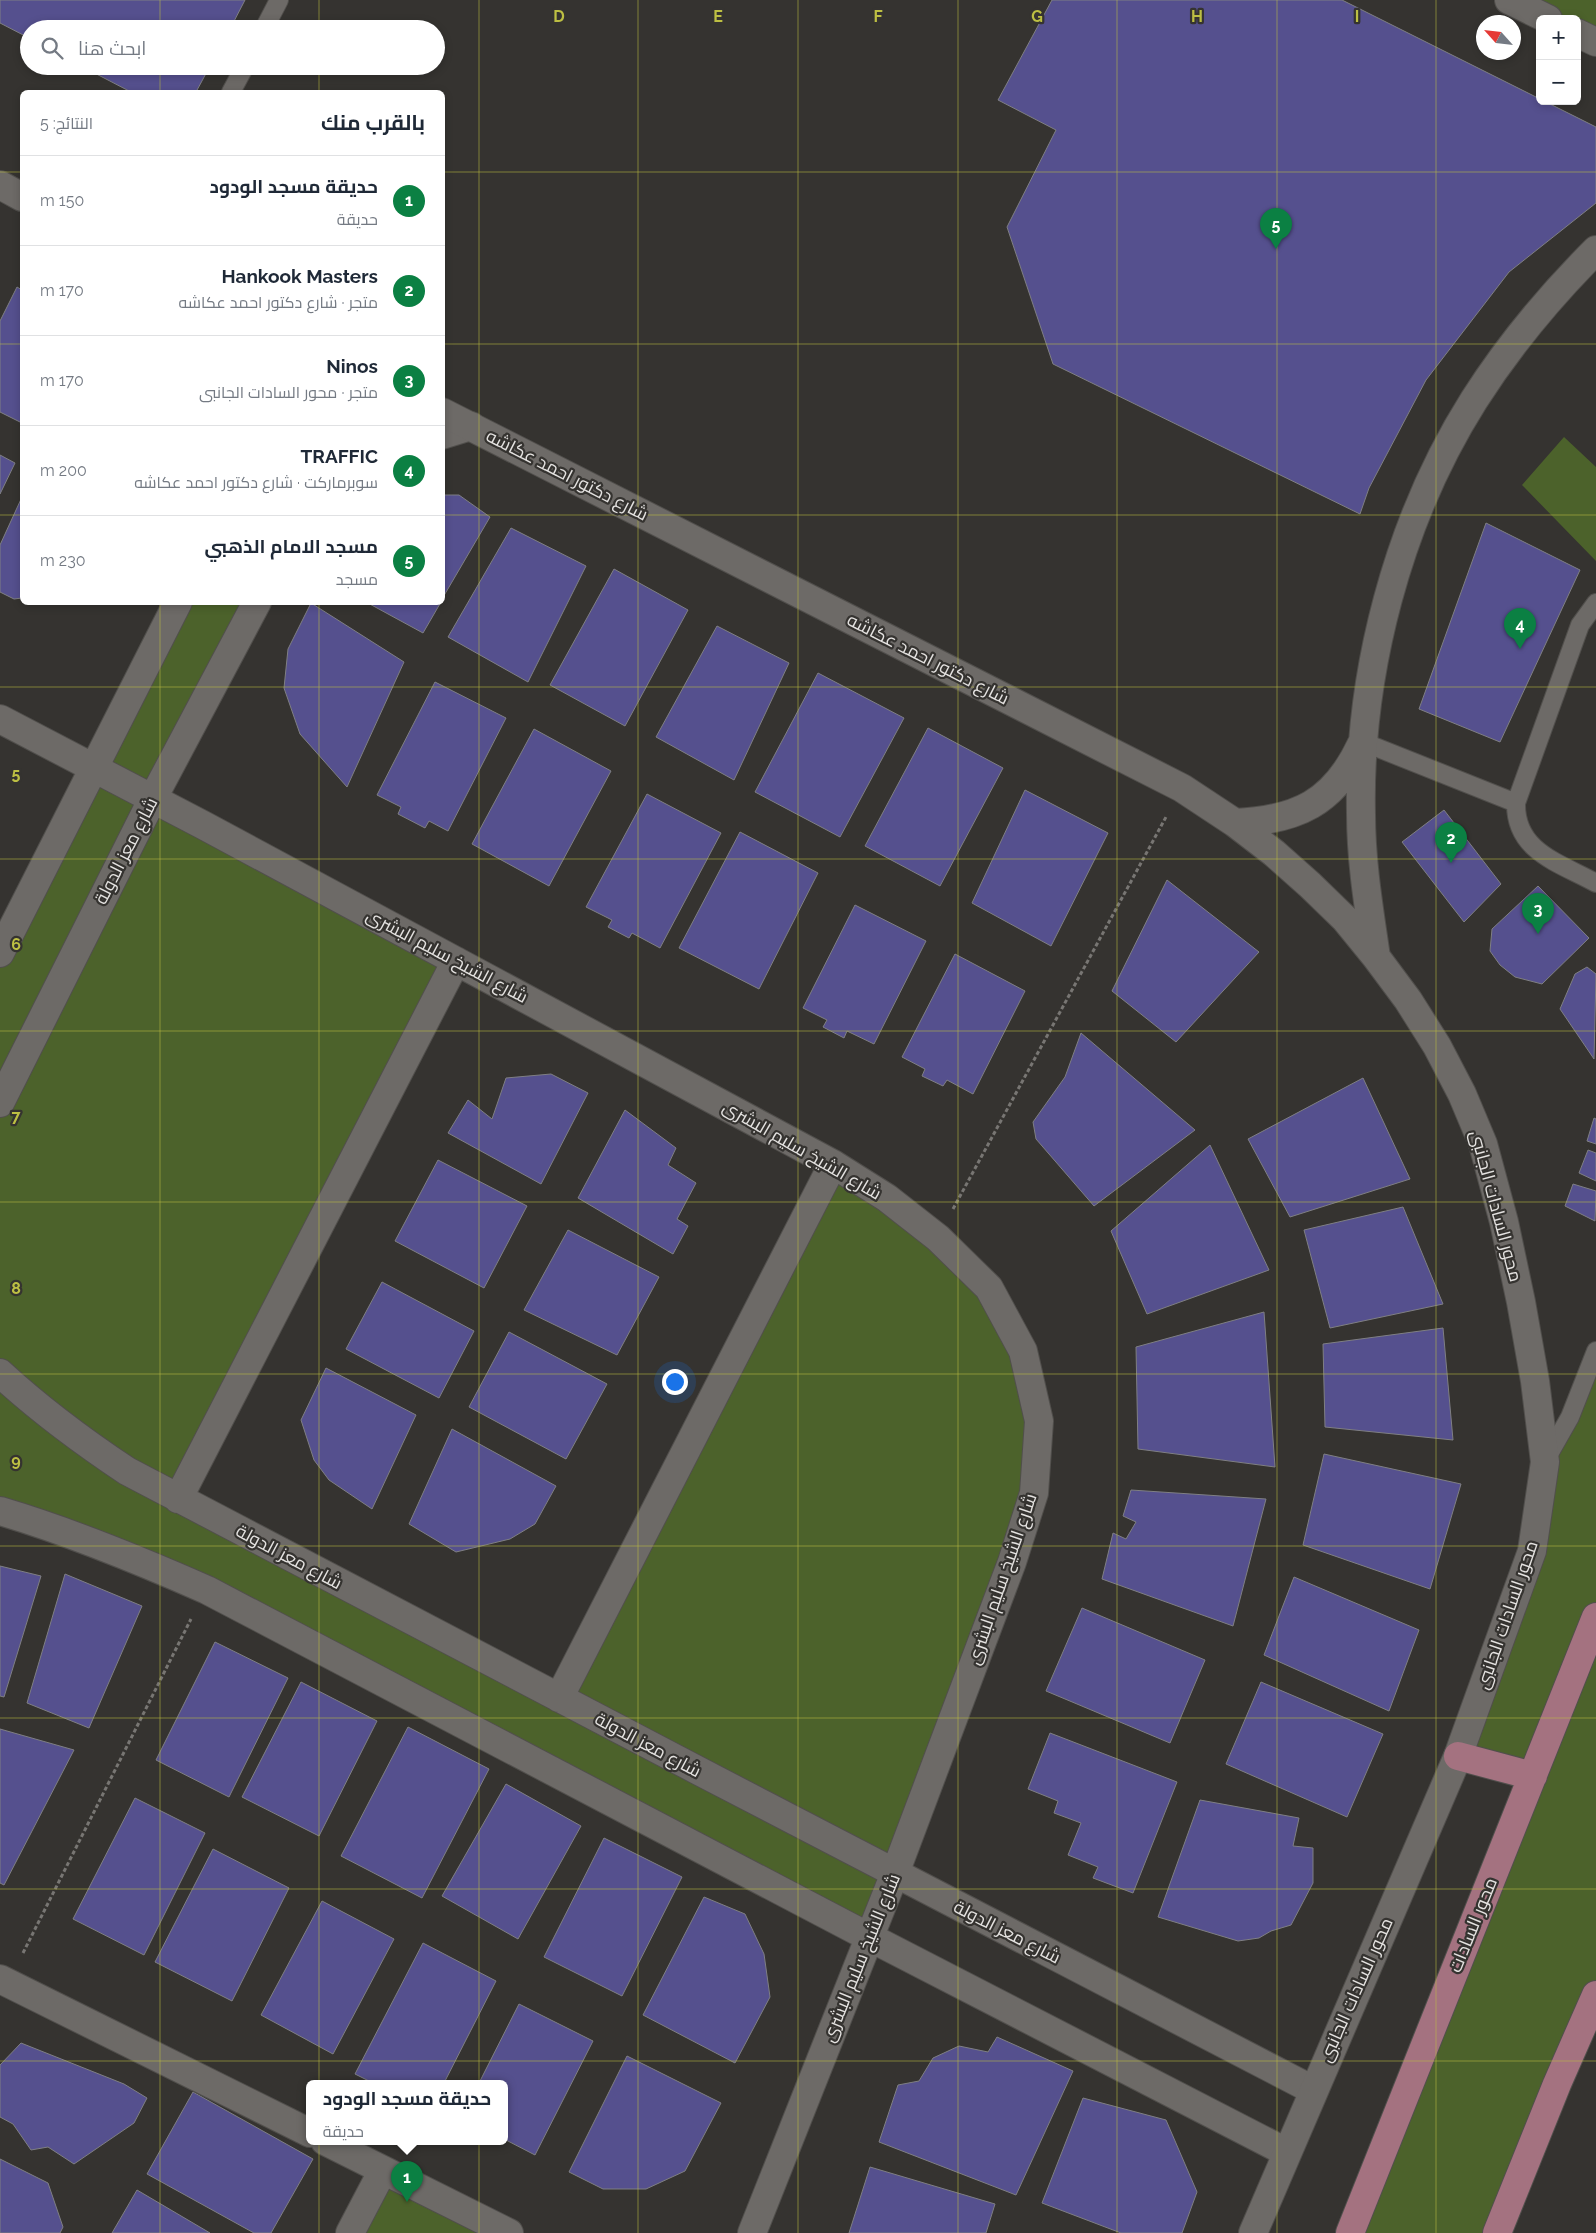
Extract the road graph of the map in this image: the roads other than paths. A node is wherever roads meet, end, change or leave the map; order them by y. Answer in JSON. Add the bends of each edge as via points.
{"nodes":[{"id":1,"x":279,"y":0,"type":"edge"},
{"id":2,"x":1509,"y":0,"type":"edge"},
{"id":3,"x":1540,"y":15,"type":"edge"},
{"id":4,"x":269,"y":20,"type":"edge"},
{"id":5,"x":1581,"y":35,"type":"edge"},
{"id":6,"x":1596,"y":42,"type":"edge"},
{"id":7,"x":240,"y":75,"type":"edge"},
{"id":8,"x":233,"y":90,"type":"edge"},
{"id":9,"x":0,"y":185,"type":"edge"},
{"id":10,"x":20,"y":196,"type":"edge"},
{"id":11,"x":1596,"y":250,"type":"edge"},
{"id":12,"x":445,"y":413,"type":"edge"},
{"id":13,"x":471,"y":426,"type":"junction"},
{"id":14,"x":445,"y":434,"type":"edge"},
{"id":15,"x":1596,"y":603,"type":"edge"},
{"id":16,"x":176,"y":605,"type":"edge"},
{"id":17,"x":255,"y":605,"type":"edge"},
{"id":18,"x":0,"y":719,"type":"edge"},
{"id":19,"x":1363,"y":742,"type":"junction"},
{"id":20,"x":94,"y":767,"type":"junction"},
{"id":21,"x":153,"y":798,"type":"junction"},
{"id":22,"x":1516,"y":804,"type":"junction"},
{"id":23,"x":1235,"y":823,"type":"junction"},
{"id":24,"x":1596,"y":883,"type":"edge"},
{"id":25,"x":0,"y":953,"type":"edge"},
{"id":26,"x":1376,"y":957,"type":"junction"},
{"id":27,"x":456,"y":961,"type":"junction"},
{"id":28,"x":0,"y":1103,"type":"edge"},
{"id":29,"x":833,"y":1164,"type":"junction"},
{"id":30,"x":1596,"y":1351,"type":"edge"},
{"id":31,"x":0,"y":1373,"type":"edge"},
{"id":32,"x":1545,"y":1462,"type":"junction"},
{"id":33,"x":178,"y":1499,"type":"junction"},
{"id":34,"x":0,"y":1511,"type":"edge"},
{"id":35,"x":1596,"y":1616,"type":"edge"},
{"id":36,"x":559,"y":1698,"type":"junction"},
{"id":37,"x":1458,"y":1756,"type":"junction"},
{"id":38,"x":1533,"y":1776,"type":"junction"},
{"id":39,"x":895,"y":1874,"type":"junction"},
{"id":40,"x":869,"y":1937,"type":"junction"},
{"id":41,"x":4,"y":1980,"type":"edge"},
{"id":42,"x":1596,"y":1995,"type":"edge"},
{"id":43,"x":1312,"y":2090,"type":"junction"},
{"id":44,"x":306,"y":2131,"type":"edge"},
{"id":45,"x":333,"y":2145,"type":"edge"},
{"id":46,"x":1286,"y":2152,"type":"junction"},
{"id":47,"x":383,"y":2170,"type":"junction"},
{"id":48,"x":350,"y":2233,"type":"edge"},
{"id":49,"x":509,"y":2233,"type":"edge"},
{"id":50,"x":752,"y":2233,"type":"edge"},
{"id":51,"x":1253,"y":2233,"type":"edge"},
{"id":52,"x":1350,"y":2233,"type":"edge"},
{"id":53,"x":1497,"y":2233,"type":"edge"}],
"edges":[{"from":1,"to":4,"type":"lane"},
{"from":2,"to":3,"type":"street"},
{"from":5,"to":6,"type":"street"},
{"from":7,"to":8,"type":"lane"},
{"from":9,"to":10,"type":"street"},
{"from":11,"to":19,"type":"street","via":[[1560,286],[1514,341],[1473,401],[1439,465],[1410,531],[1388,599],[1372,670]]},
{"from":12,"to":13,"type":"street","name":"شارع دكتور احمد عكاشه"},
{"from":13,"to":14,"type":"street"},
{"from":13,"to":23,"type":"street","name":"شارع دكتور احمد عكاشه","via":[[1182,788]]},
{"from":15,"to":22,"type":"lane","via":[[1580,625]]},
{"from":16,"to":20,"type":"street"},
{"from":17,"to":21,"type":"street","name":"شارع معز الدولة"},
{"from":18,"to":20,"type":"street","name":"شارع الشيخ سليم البشرى"},
{"from":19,"to":22,"type":"lane"},
{"from":19,"to":23,"type":"street","via":[[1340,781],[1322,797],[1282,818]]},
{"from":19,"to":26,"type":"street","via":[[1360,814],[1365,886]]},
{"from":20,"to":21,"type":"street","name":"شارع الشيخ سليم البشرى"},
{"from":20,"to":25,"type":"street"},
{"from":21,"to":27,"type":"street","name":"شارع الشيخ سليم البشرى"},
{"from":21,"to":28,"type":"street","name":"شارع معز الدولة"},
{"from":22,"to":24,"type":"lane","via":[[1518,826],[1530,846]]},
{"from":23,"to":26,"type":"street","name":"شارع دكتور احمد عكاشه","via":[[1310,885],[1345,919]]},
{"from":26,"to":32,"type":"street","name":"محور السادات الجانبى","via":[[1437,1046],[1483,1144],[1521,1302]]},
{"from":27,"to":29,"type":"street","name":"شارع الشيخ سليم البشرى"},
{"from":27,"to":33,"type":"street"},
{"from":29,"to":36,"type":"street"},
{"from":29,"to":39,"type":"street","name":"شارع الشيخ سليم البشرى","via":[[887,1198],[938,1238],[989,1288],[1023,1351],[1039,1421],[1034,1493],[1012,1562]]},
{"from":30,"to":32,"type":"lane","via":[[1570,1417]]},
{"from":31,"to":33,"type":"street","name":"شارع معز الدولة","via":[[78,1439]]},
{"from":32,"to":37,"type":"street","name":"محور السادات الجانبى","via":[[1532,1551]]},
{"from":33,"to":36,"type":"street","name":"شارع معز الدولة"},
{"from":34,"to":40,"type":"street","via":[[84,1539],[206,1590]]},
{"from":35,"to":38,"type":"main road","name":"محور السادات"},
{"from":36,"to":39,"type":"street","name":"شارع معز الدولة"},
{"from":37,"to":38,"type":"main road"},
{"from":37,"to":43,"type":"street","name":"محور السادات الجانبى"},
{"from":38,"to":52,"type":"main road","name":"محور السادات"},
{"from":39,"to":40,"type":"street","name":"شارع الشيخ سليم البشرى"},
{"from":39,"to":43,"type":"street","name":"شارع معز الدولة"},
{"from":40,"to":46,"type":"street"},
{"from":40,"to":50,"type":"street","name":"شارع الشيخ سليم البشرى"},
{"from":41,"to":44,"type":"street"},
{"from":42,"to":53,"type":"main road"},
{"from":43,"to":46,"type":"street","name":"محور السادات الجانبى"},
{"from":45,"to":47,"type":"street"},
{"from":46,"to":51,"type":"street","name":"محور السادات الجانبى"},
{"from":47,"to":48,"type":"street"},
{"from":47,"to":49,"type":"street"}]}
